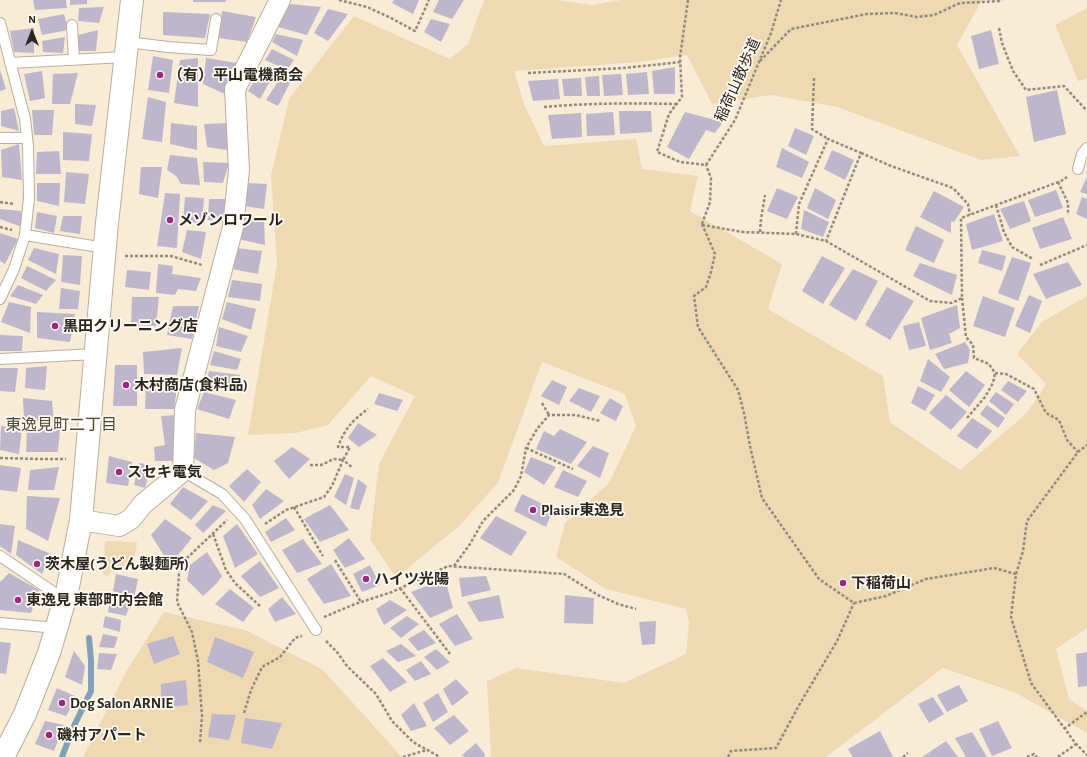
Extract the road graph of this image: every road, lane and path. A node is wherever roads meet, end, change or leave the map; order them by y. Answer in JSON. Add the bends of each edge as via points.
{"nodes":[{"id":1,"x":132,"y":0,"type":"edge"},
{"id":2,"x":280,"y":0,"type":"edge"},
{"id":3,"x":339,"y":0,"type":"edge"},
{"id":4,"x":429,"y":0,"type":"edge"},
{"id":5,"x":688,"y":0,"type":"edge"},
{"id":6,"x":782,"y":0,"type":"edge"},
{"id":7,"x":1001,"y":0,"type":"edge"},
{"id":8,"x":216,"y":19,"type":"dead end"},
{"id":9,"x":0,"y":23,"type":"edge"},
{"id":10,"x":72,"y":24,"type":"dead end"},
{"id":11,"x":999,"y":28,"type":"dead end"},
{"id":12,"x":126,"y":50,"type":"junction"},
{"id":13,"x":6,"y":59,"type":"edge"},
{"id":14,"x":74,"y":60,"type":"junction"},
{"id":15,"x":760,"y":61,"type":"junction"},
{"id":16,"x":681,"y":62,"type":"junction"},
{"id":17,"x":528,"y":73,"type":"dead end"},
{"id":18,"x":814,"y":78,"type":"dead end"},
{"id":19,"x":677,"y":104,"type":"junction"},
{"id":20,"x":544,"y":107,"type":"dead end"},
{"id":21,"x":1087,"y":111,"type":"edge"},
{"id":22,"x":0,"y":138,"type":"edge"},
{"id":23,"x":27,"y":138,"type":"junction"},
{"id":24,"x":828,"y":139,"type":"junction"},
{"id":25,"x":1087,"y":148,"type":"edge"},
{"id":26,"x":861,"y":153,"type":"junction"},
{"id":27,"x":706,"y":165,"type":"junction"},
{"id":28,"x":1078,"y":169,"type":"joint"},
{"id":29,"x":1058,"y":182,"type":"junction"},
{"id":30,"x":765,"y":195,"type":"dead end"},
{"id":31,"x":996,"y":205,"type":"junction"},
{"id":32,"x":970,"y":215,"type":"junction"},
{"id":33,"x":1068,"y":215,"type":"dead end"},
{"id":34,"x":702,"y":224,"type":"junction"},
{"id":35,"x":760,"y":232,"type":"junction"},
{"id":36,"x":796,"y":234,"type":"junction"},
{"id":37,"x":25,"y":235,"type":"junction"},
{"id":38,"x":826,"y":241,"type":"junction"},
{"id":39,"x":1087,"y":245,"type":"edge"},
{"id":40,"x":105,"y":252,"type":"junction"},
{"id":41,"x":1033,"y":259,"type":"dead end"},
{"id":42,"x":1040,"y":265,"type":"dead end"},
{"id":43,"x":222,"y":270,"type":"junction"},
{"id":44,"x":962,"y":298,"type":"junction"},
{"id":45,"x":0,"y":299,"type":"edge"},
{"id":46,"x":95,"y":354,"type":"junction"},
{"id":47,"x":0,"y":360,"type":"edge"},
{"id":48,"x":995,"y":373,"type":"junction"},
{"id":49,"x":542,"y":403,"type":"dead end"},
{"id":50,"x":368,"y":409,"type":"dead end"},
{"id":51,"x":550,"y":416,"type":"junction"},
{"id":52,"x":967,"y":418,"type":"dead end"},
{"id":53,"x":600,"y":421,"type":"dead end"},
{"id":54,"x":1087,"y":445,"type":"edge"},
{"id":55,"x":526,"y":448,"type":"junction"},
{"id":56,"x":1078,"y":452,"type":"junction"},
{"id":57,"x":0,"y":458,"type":"edge"},
{"id":58,"x":86,"y":459,"type":"junction"},
{"id":59,"x":343,"y":460,"type":"junction"},
{"id":60,"x":310,"y":465,"type":"dead end"},
{"id":61,"x":353,"y":468,"type":"dead end"},
{"id":62,"x":573,"y":469,"type":"dead end"},
{"id":63,"x":183,"y":472,"type":"junction"},
{"id":64,"x":294,"y":507,"type":"junction"},
{"id":65,"x":238,"y":510,"type":"junction"},
{"id":66,"x":81,"y":520,"type":"junction"},
{"id":67,"x":254,"y":533,"type":"junction"},
{"id":68,"x":213,"y":534,"type":"junction"},
{"id":69,"x":0,"y":556,"type":"edge"},
{"id":70,"x":323,"y":556,"type":"dead end"},
{"id":71,"x":335,"y":560,"type":"dead end"},
{"id":72,"x":454,"y":566,"type":"junction"},
{"id":73,"x":1016,"y":574,"type":"junction"},
{"id":74,"x":400,"y":588,"type":"junction"},
{"id":75,"x":65,"y":600,"type":"junction"},
{"id":76,"x":361,"y":602,"type":"junction"},
{"id":77,"x":854,"y":603,"type":"junction"},
{"id":78,"x":261,"y":607,"type":"dead end"},
{"id":79,"x":636,"y":609,"type":"dead end"},
{"id":80,"x":0,"y":623,"type":"edge"},
{"id":81,"x":313,"y":627,"type":"junction"},
{"id":82,"x":56,"y":628,"type":"junction"},
{"id":83,"x":450,"y":654,"type":"dead end"},
{"id":84,"x":1087,"y":712,"type":"edge"},
{"id":85,"x":244,"y":713,"type":"dead end"},
{"id":86,"x":1064,"y":729,"type":"junction"},
{"id":87,"x":200,"y":742,"type":"dead end"},
{"id":88,"x":1076,"y":744,"type":"junction"},
{"id":89,"x":427,"y":750,"type":"junction"},
{"id":90,"x":908,"y":753,"type":"dead end"},
{"id":91,"x":1087,"y":755,"type":"edge"},
{"id":92,"x":3,"y":757,"type":"edge"},
{"id":93,"x":403,"y":757,"type":"edge"},
{"id":94,"x":440,"y":757,"type":"edge"},
{"id":95,"x":728,"y":757,"type":"edge"},
{"id":96,"x":903,"y":757,"type":"edge"},
{"id":97,"x":1027,"y":757,"type":"edge"},
{"id":98,"x":1037,"y":757,"type":"edge"},
{"id":99,"x":1058,"y":757,"type":"edge"}],
"edges":[{"from":1,"to":12,"type":"street"},
{"from":2,"to":43,"type":"street","via":[[235,89],[239,170],[233,227]]},
{"from":3,"to":4,"type":"path","via":[[367,7],[415,31]]},
{"from":5,"to":16,"type":"path"},
{"from":6,"to":15,"type":"path","name":"稲荷山散歩道"},
{"from":7,"to":15,"type":"path","via":[[960,3],[934,15],[917,17],[895,13],[868,14],[791,29]]},
{"from":8,"to":12,"type":"lane","via":[[211,50],[168,47]]},
{"from":9,"to":13,"type":"lane"},
{"from":10,"to":14,"type":"lane"},
{"from":11,"to":21,"type":"path","via":[[1013,71],[1026,90],[1064,86]]},
{"from":12,"to":14,"type":"lane"},
{"from":12,"to":40,"type":"street"},
{"from":13,"to":14,"type":"lane"},
{"from":13,"to":23,"type":"lane","via":[[25,119]]},
{"from":15,"to":27,"type":"path","name":"稲荷山散歩道","via":[[735,120]]},
{"from":16,"to":17,"type":"path"},
{"from":16,"to":19,"type":"path","via":[[682,97]]},
{"from":18,"to":24,"type":"path","via":[[812,129]]},
{"from":19,"to":20,"type":"path","via":[[632,103]]},
{"from":19,"to":27,"type":"path","via":[[669,114],[657,152],[680,162]]},
{"from":22,"to":23,"type":"lane"},
{"from":23,"to":37,"type":"lane","via":[[29,198]]},
{"from":24,"to":26,"type":"path"},
{"from":24,"to":36,"type":"path","via":[[799,204]]},
{"from":25,"to":28,"type":"lane","via":[[1082,154]]},
{"from":26,"to":32,"type":"path","via":[[953,188],[968,204]]},
{"from":26,"to":38,"type":"path"},
{"from":27,"to":34,"type":"path","via":[[711,178],[710,202]]},
{"from":28,"to":29,"type":"path"},
{"from":29,"to":31,"type":"path"},
{"from":29,"to":33,"type":"path","via":[[1068,203]]},
{"from":30,"to":35,"type":"path"},
{"from":31,"to":32,"type":"path"},
{"from":31,"to":41,"type":"path","via":[[1004,232],[1012,247]]},
{"from":32,"to":44,"type":"path","via":[[961,218]]},
{"from":34,"to":35,"type":"path","via":[[743,232]]},
{"from":34,"to":77,"type":"path","via":[[715,254],[706,286],[694,296],[698,326],[738,390],[762,498],[819,579]]},
{"from":35,"to":36,"type":"path"},
{"from":36,"to":38,"type":"path"},
{"from":37,"to":40,"type":"lane"},
{"from":37,"to":45,"type":"lane","via":[[14,269]]},
{"from":38,"to":44,"type":"path","via":[[930,301],[952,302]]},
{"from":39,"to":42,"type":"path"},
{"from":40,"to":43,"type":"path","via":[[171,256]]},
{"from":40,"to":46,"type":"street"},
{"from":43,"to":63,"type":"street","via":[[185,410]]},
{"from":44,"to":48,"type":"path","via":[[966,337],[973,345],[974,358],[989,364]]},
{"from":46,"to":47,"type":"lane"},
{"from":46,"to":58,"type":"street"},
{"from":48,"to":52,"type":"path","via":[[993,384],[985,397]]},
{"from":48,"to":56,"type":"path","via":[[1006,374],[1034,389],[1046,413],[1059,420],[1067,440]]},
{"from":49,"to":51,"type":"path"},
{"from":50,"to":59,"type":"path","via":[[354,419],[342,435],[338,448],[350,448]]},
{"from":51,"to":53,"type":"path","via":[[576,414]]},
{"from":51,"to":55,"type":"path","via":[[537,429]]},
{"from":54,"to":56,"type":"path"},
{"from":55,"to":62,"type":"path"},
{"from":55,"to":72,"type":"path","via":[[521,476],[514,490],[483,521]]},
{"from":56,"to":73,"type":"path","via":[[1027,521],[1023,551]]},
{"from":57,"to":58,"type":"path"},
{"from":58,"to":66,"type":"street"},
{"from":59,"to":60,"type":"path","via":[[334,459],[321,465]]},
{"from":59,"to":61,"type":"path"},
{"from":59,"to":64,"type":"path","via":[[332,486],[324,497]]},
{"from":63,"to":65,"type":"lane","via":[[222,494]]},
{"from":63,"to":66,"type":"street","via":[[143,504],[131,519],[119,526]]},
{"from":64,"to":67,"type":"path"},
{"from":64,"to":70,"type":"path"},
{"from":65,"to":67,"type":"lane"},
{"from":65,"to":68,"type":"path"},
{"from":66,"to":75,"type":"street"},
{"from":67,"to":81,"type":"lane"},
{"from":68,"to":78,"type":"path","via":[[226,570],[235,583]]},
{"from":68,"to":87,"type":"path","via":[[187,558],[179,574],[178,602],[192,632],[198,660],[202,716]]},
{"from":69,"to":75,"type":"lane"},
{"from":71,"to":76,"type":"path"},
{"from":72,"to":74,"type":"path","via":[[448,566]]},
{"from":72,"to":79,"type":"path","via":[[564,574],[598,595]]},
{"from":73,"to":77,"type":"path","via":[[994,568],[926,579],[886,596]]},
{"from":73,"to":86,"type":"path","via":[[1012,617],[1031,683]]},
{"from":74,"to":76,"type":"path"},
{"from":74,"to":83,"type":"path"},
{"from":75,"to":82,"type":"street"},
{"from":76,"to":81,"type":"path"},
{"from":77,"to":95,"type":"path","via":[[837,641],[776,748],[731,751]]},
{"from":80,"to":82,"type":"lane"},
{"from":81,"to":85,"type":"path","via":[[295,638],[280,657],[262,667]]},
{"from":81,"to":89,"type":"path","via":[[376,694],[392,721],[413,742]]},
{"from":82,"to":92,"type":"street","via":[[49,653],[24,714]]},
{"from":84,"to":86,"type":"path"},
{"from":86,"to":88,"type":"path"},
{"from":88,"to":91,"type":"path"},
{"from":88,"to":99,"type":"path"},
{"from":89,"to":93,"type":"path"},
{"from":89,"to":94,"type":"path"},
{"from":90,"to":96,"type":"path"},
{"from":97,"to":98,"type":"path","via":[[1034,754]]}]}
